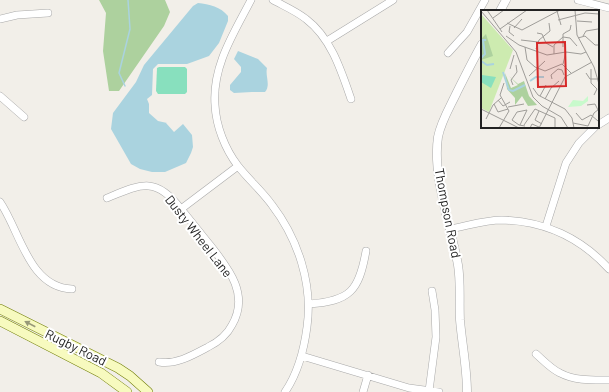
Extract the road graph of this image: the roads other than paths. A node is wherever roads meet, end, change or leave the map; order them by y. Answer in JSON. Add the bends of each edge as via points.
{"nodes":[{"id":1,"x":250,"y":0,"type":"edge"},
{"id":2,"x":273,"y":0,"type":"edge"},
{"id":3,"x":393,"y":0,"type":"edge"},
{"id":4,"x":485,"y":0,"type":"edge"},
{"id":5,"x":506,"y":0,"type":"edge"},
{"id":6,"x":578,"y":0,"type":"edge"},
{"id":7,"x":609,"y":8,"type":"edge"},
{"id":8,"x":501,"y":10,"type":"edge"},
{"id":9,"x":48,"y":13,"type":"dead end"},
{"id":10,"x":0,"y":19,"type":"edge"},
{"id":11,"x":327,"y":41,"type":"junction"},
{"id":12,"x":481,"y":46,"type":"edge"},
{"id":13,"x":448,"y":53,"type":"dead end"},
{"id":14,"x":0,"y":96,"type":"edge"},
{"id":15,"x":351,"y":99,"type":"dead end"},
{"id":16,"x":24,"y":117,"type":"dead end"},
{"id":17,"x":609,"y":118,"type":"edge"},
{"id":18,"x":599,"y":124,"type":"edge"},
{"id":19,"x":594,"y":128,"type":"edge"},
{"id":20,"x":238,"y":166,"type":"junction"},
{"id":21,"x":108,"y":198,"type":"dead end"},
{"id":22,"x":0,"y":202,"type":"edge"},
{"id":23,"x":181,"y":209,"type":"junction"},
{"id":24,"x":546,"y":226,"type":"junction"},
{"id":25,"x":450,"y":229,"type":"junction"},
{"id":26,"x":366,"y":251,"type":"dead end"},
{"id":27,"x":609,"y":269,"type":"edge"},
{"id":28,"x":72,"y":289,"type":"dead end"},
{"id":29,"x":432,"y":291,"type":"dead end"},
{"id":30,"x":309,"y":304,"type":"junction"},
{"id":31,"x":0,"y":309,"type":"edge"},
{"id":32,"x":0,"y":321,"type":"edge"},
{"id":33,"x":536,"y":354,"type":"dead end"},
{"id":34,"x":302,"y":356,"type":"junction"},
{"id":35,"x":159,"y":362,"type":"dead end"},
{"id":36,"x":368,"y":375,"type":"junction"},
{"id":37,"x":609,"y":380,"type":"edge"},
{"id":38,"x":429,"y":391,"type":"junction"},
{"id":39,"x":127,"y":392,"type":"edge"},
{"id":40,"x":148,"y":392,"type":"edge"},
{"id":41,"x":284,"y":392,"type":"edge"},
{"id":42,"x":363,"y":392,"type":"edge"},
{"id":43,"x":439,"y":392,"type":"edge"},
{"id":44,"x":467,"y":392,"type":"edge"}],
"edges":[{"from":1,"to":20,"type":"street","via":[[221,61],[215,92],[216,113],[221,133]]},
{"from":2,"to":11,"type":"street","via":[[306,19]]},
{"from":3,"to":11,"type":"street"},
{"from":4,"to":13,"type":"street","via":[[467,32]]},
{"from":5,"to":8,"type":"street"},
{"from":6,"to":7,"type":"street"},
{"from":9,"to":10,"type":"street"},
{"from":11,"to":15,"type":"street"},
{"from":12,"to":25,"type":"street","name":"Thompson Road","via":[[448,109],[437,147]]},
{"from":14,"to":16,"type":"street"},
{"from":17,"to":18,"type":"street"},
{"from":19,"to":24,"type":"street","via":[[579,143],[566,163]]},
{"from":20,"to":23,"type":"street"},
{"from":20,"to":30,"type":"street","via":[[272,205],[289,230],[306,280]]},
{"from":21,"to":23,"type":"street","name":"Dusty Wheel Lane","via":[[136,187],[150,186],[168,194]]},
{"from":22,"to":28,"type":"street","via":[[31,262],[44,278],[62,289]]},
{"from":23,"to":35,"type":"street","name":"Dusty Wheel Lane","via":[[231,274],[238,292],[238,306],[233,323],[216,343],[176,362]]},
{"from":24,"to":25,"type":"street","via":[[501,220]]},
{"from":24,"to":27,"type":"street","via":[[572,238]]},
{"from":25,"to":44,"type":"street","name":"Thompson Road","via":[[460,283],[460,319]]},
{"from":26,"to":30,"type":"street","via":[[361,276],[349,292],[330,302]]},
{"from":29,"to":38,"type":"street","via":[[436,310],[436,336]]},
{"from":30,"to":34,"type":"street"},
{"from":40,"to":31,"type":"main road","name":"Rugby Road","one_way":true,"via":[[118,368]]},
{"from":32,"to":39,"type":"main road","name":"Rugby Road","via":[[101,373]]},
{"from":33,"to":37,"type":"street","via":[[560,373],[571,378]]},
{"from":34,"to":36,"type":"street"},
{"from":34,"to":41,"type":"street"},
{"from":36,"to":38,"type":"street","via":[[409,388]]},
{"from":36,"to":42,"type":"street"},
{"from":38,"to":43,"type":"street"}]}
